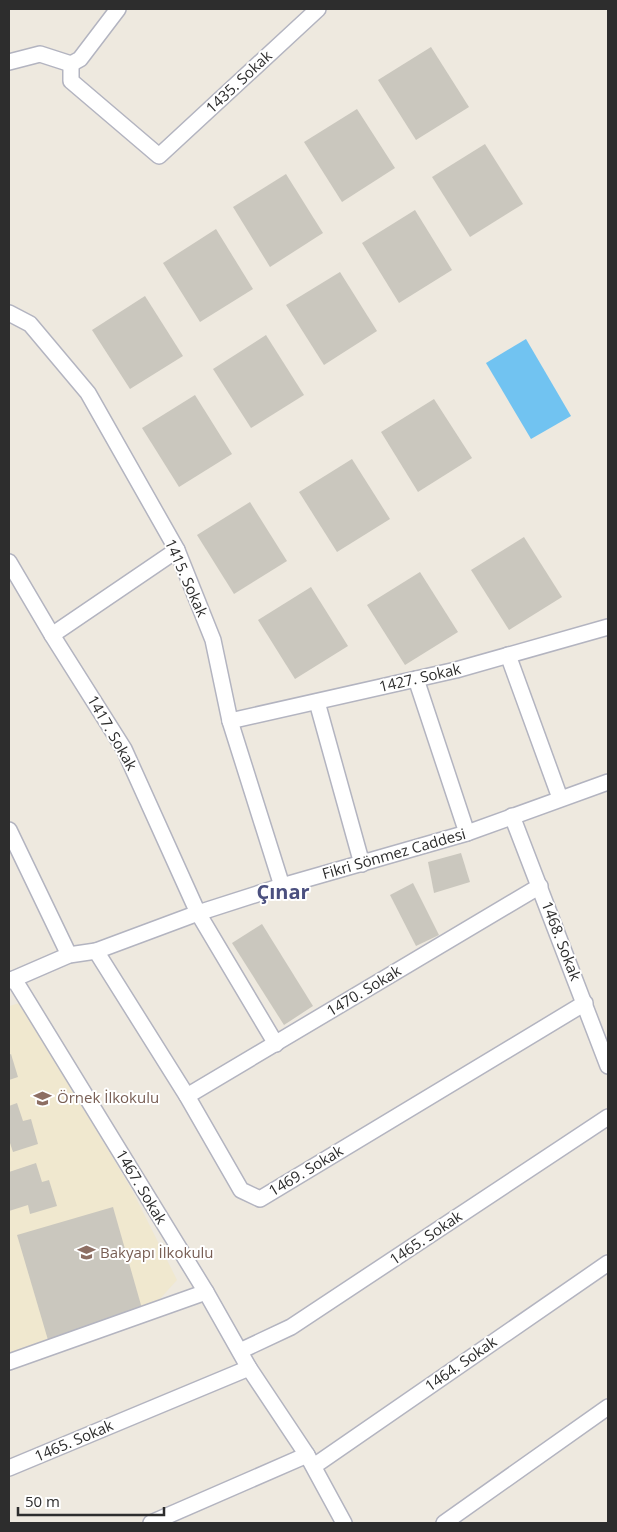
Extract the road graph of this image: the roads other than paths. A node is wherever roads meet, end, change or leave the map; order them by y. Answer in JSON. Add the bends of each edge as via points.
{"nodes":[{"id":1,"x":118,"y":9,"type":"edge"},
{"id":2,"x":318,"y":9,"type":"edge"},
{"id":3,"x":9,"y":62,"type":"edge"},
{"id":4,"x":71,"y":64,"type":"junction"},
{"id":5,"x":9,"y":313,"type":"edge"},
{"id":6,"x":177,"y":550,"type":"junction"},
{"id":7,"x":9,"y":562,"type":"edge"},
{"id":8,"x":608,"y":627,"type":"edge"},
{"id":9,"x":52,"y":635,"type":"junction"},
{"id":10,"x":508,"y":655,"type":"junction"},
{"id":11,"x":416,"y":679,"type":"junction"},
{"id":12,"x":317,"y":702,"type":"junction"},
{"id":13,"x":230,"y":721,"type":"junction"},
{"id":14,"x":608,"y":782,"type":"edge"},
{"id":15,"x":560,"y":798,"type":"junction"},
{"id":16,"x":512,"y":816,"type":"junction"},
{"id":17,"x":9,"y":830,"type":"edge"},
{"id":18,"x":467,"y":833,"type":"junction"},
{"id":19,"x":362,"y":864,"type":"junction"},
{"id":20,"x":282,"y":886,"type":"junction"},
{"id":21,"x":540,"y":886,"type":"junction"},
{"id":22,"x":198,"y":913,"type":"junction"},
{"id":23,"x":96,"y":951,"type":"junction"},
{"id":24,"x":69,"y":955,"type":"junction"},
{"id":25,"x":11,"y":980,"type":"edge"},
{"id":26,"x":585,"y":1003,"type":"junction"},
{"id":27,"x":276,"y":1044,"type":"junction"},
{"id":28,"x":608,"y":1066,"type":"edge"},
{"id":29,"x":188,"y":1096,"type":"junction"},
{"id":30,"x":608,"y":1117,"type":"edge"},
{"id":31,"x":608,"y":1262,"type":"edge"},
{"id":32,"x":206,"y":1292,"type":"junction"},
{"id":33,"x":240,"y":1351,"type":"junction"},
{"id":34,"x":9,"y":1362,"type":"edge"},
{"id":35,"x":250,"y":1368,"type":"junction"},
{"id":36,"x":608,"y":1407,"type":"edge"},
{"id":37,"x":310,"y":1460,"type":"junction"},
{"id":38,"x":9,"y":1468,"type":"edge"},
{"id":39,"x":151,"y":1523,"type":"edge"},
{"id":40,"x":344,"y":1523,"type":"edge"},
{"id":41,"x":444,"y":1523,"type":"edge"}],
"edges":[{"from":1,"to":4,"type":"street","via":[[80,60]]},
{"from":2,"to":4,"type":"street","name":"1435. Sokak","via":[[159,156],[71,81]]},
{"from":3,"to":4,"type":"street","via":[[40,54]]},
{"from":5,"to":6,"type":"street","name":"1415. Sokak","via":[[30,324],[88,394]]},
{"from":6,"to":9,"type":"street"},
{"from":6,"to":13,"type":"street","name":"1415. Sokak","via":[[213,640]]},
{"from":7,"to":9,"type":"street","name":"1417. Sokak"},
{"from":8,"to":10,"type":"street","name":"1427. Sokak"},
{"from":9,"to":22,"type":"street","name":"1417. Sokak","via":[[124,749]]},
{"from":10,"to":11,"type":"street","name":"1427. Sokak"},
{"from":10,"to":15,"type":"street"},
{"from":11,"to":12,"type":"street","name":"1427. Sokak"},
{"from":11,"to":18,"type":"street"},
{"from":12,"to":13,"type":"street","name":"1427. Sokak"},
{"from":12,"to":19,"type":"street"},
{"from":13,"to":20,"type":"street","name":"1415. Sokak"},
{"from":14,"to":15,"type":"street","name":"Fikri Sönmez Caddesi"},
{"from":15,"to":16,"type":"street","name":"Fikri Sönmez Caddesi"},
{"from":16,"to":18,"type":"street","name":"Fikri Sönmez Caddesi"},
{"from":16,"to":21,"type":"street","name":"1468. Sokak"},
{"from":17,"to":24,"type":"street"},
{"from":18,"to":19,"type":"street","name":"Fikri Sönmez Caddesi"},
{"from":19,"to":20,"type":"street","name":"Fikri Sönmez Caddesi"},
{"from":20,"to":22,"type":"street","name":"Fikri Sönmez Caddesi"},
{"from":21,"to":26,"type":"street","name":"1468. Sokak"},
{"from":21,"to":27,"type":"street","name":"1470. Sokak"},
{"from":22,"to":23,"type":"street","name":"Fikri Sönmez Caddesi"},
{"from":22,"to":27,"type":"street","name":"1417. Sokak"},
{"from":23,"to":24,"type":"street","name":"Fikri Sönmez Caddesi"},
{"from":23,"to":29,"type":"street","name":"1469. Sokak"},
{"from":24,"to":25,"type":"street","name":"Fikri Sönmez Caddesi"},
{"from":25,"to":32,"type":"street","name":"1467. Sokak"},
{"from":26,"to":28,"type":"street","name":"1468. Sokak"},
{"from":26,"to":29,"type":"street","name":"1469. Sokak","via":[[260,1199],[241,1190]]},
{"from":27,"to":29,"type":"street","name":"1470. Sokak"},
{"from":30,"to":33,"type":"street","name":"1465. Sokak","via":[[291,1327]]},
{"from":31,"to":37,"type":"street","name":"1464. Sokak"},
{"from":32,"to":33,"type":"street","name":"1467. Sokak"},
{"from":32,"to":34,"type":"street"},
{"from":33,"to":35,"type":"street","name":"1467. Sokak"},
{"from":35,"to":37,"type":"street","name":"1467. Sokak"},
{"from":35,"to":38,"type":"street","name":"1465. Sokak"},
{"from":36,"to":41,"type":"street"},
{"from":37,"to":39,"type":"street","name":"1464. Sokak"},
{"from":37,"to":40,"type":"street","name":"1467. Sokak"}]}
